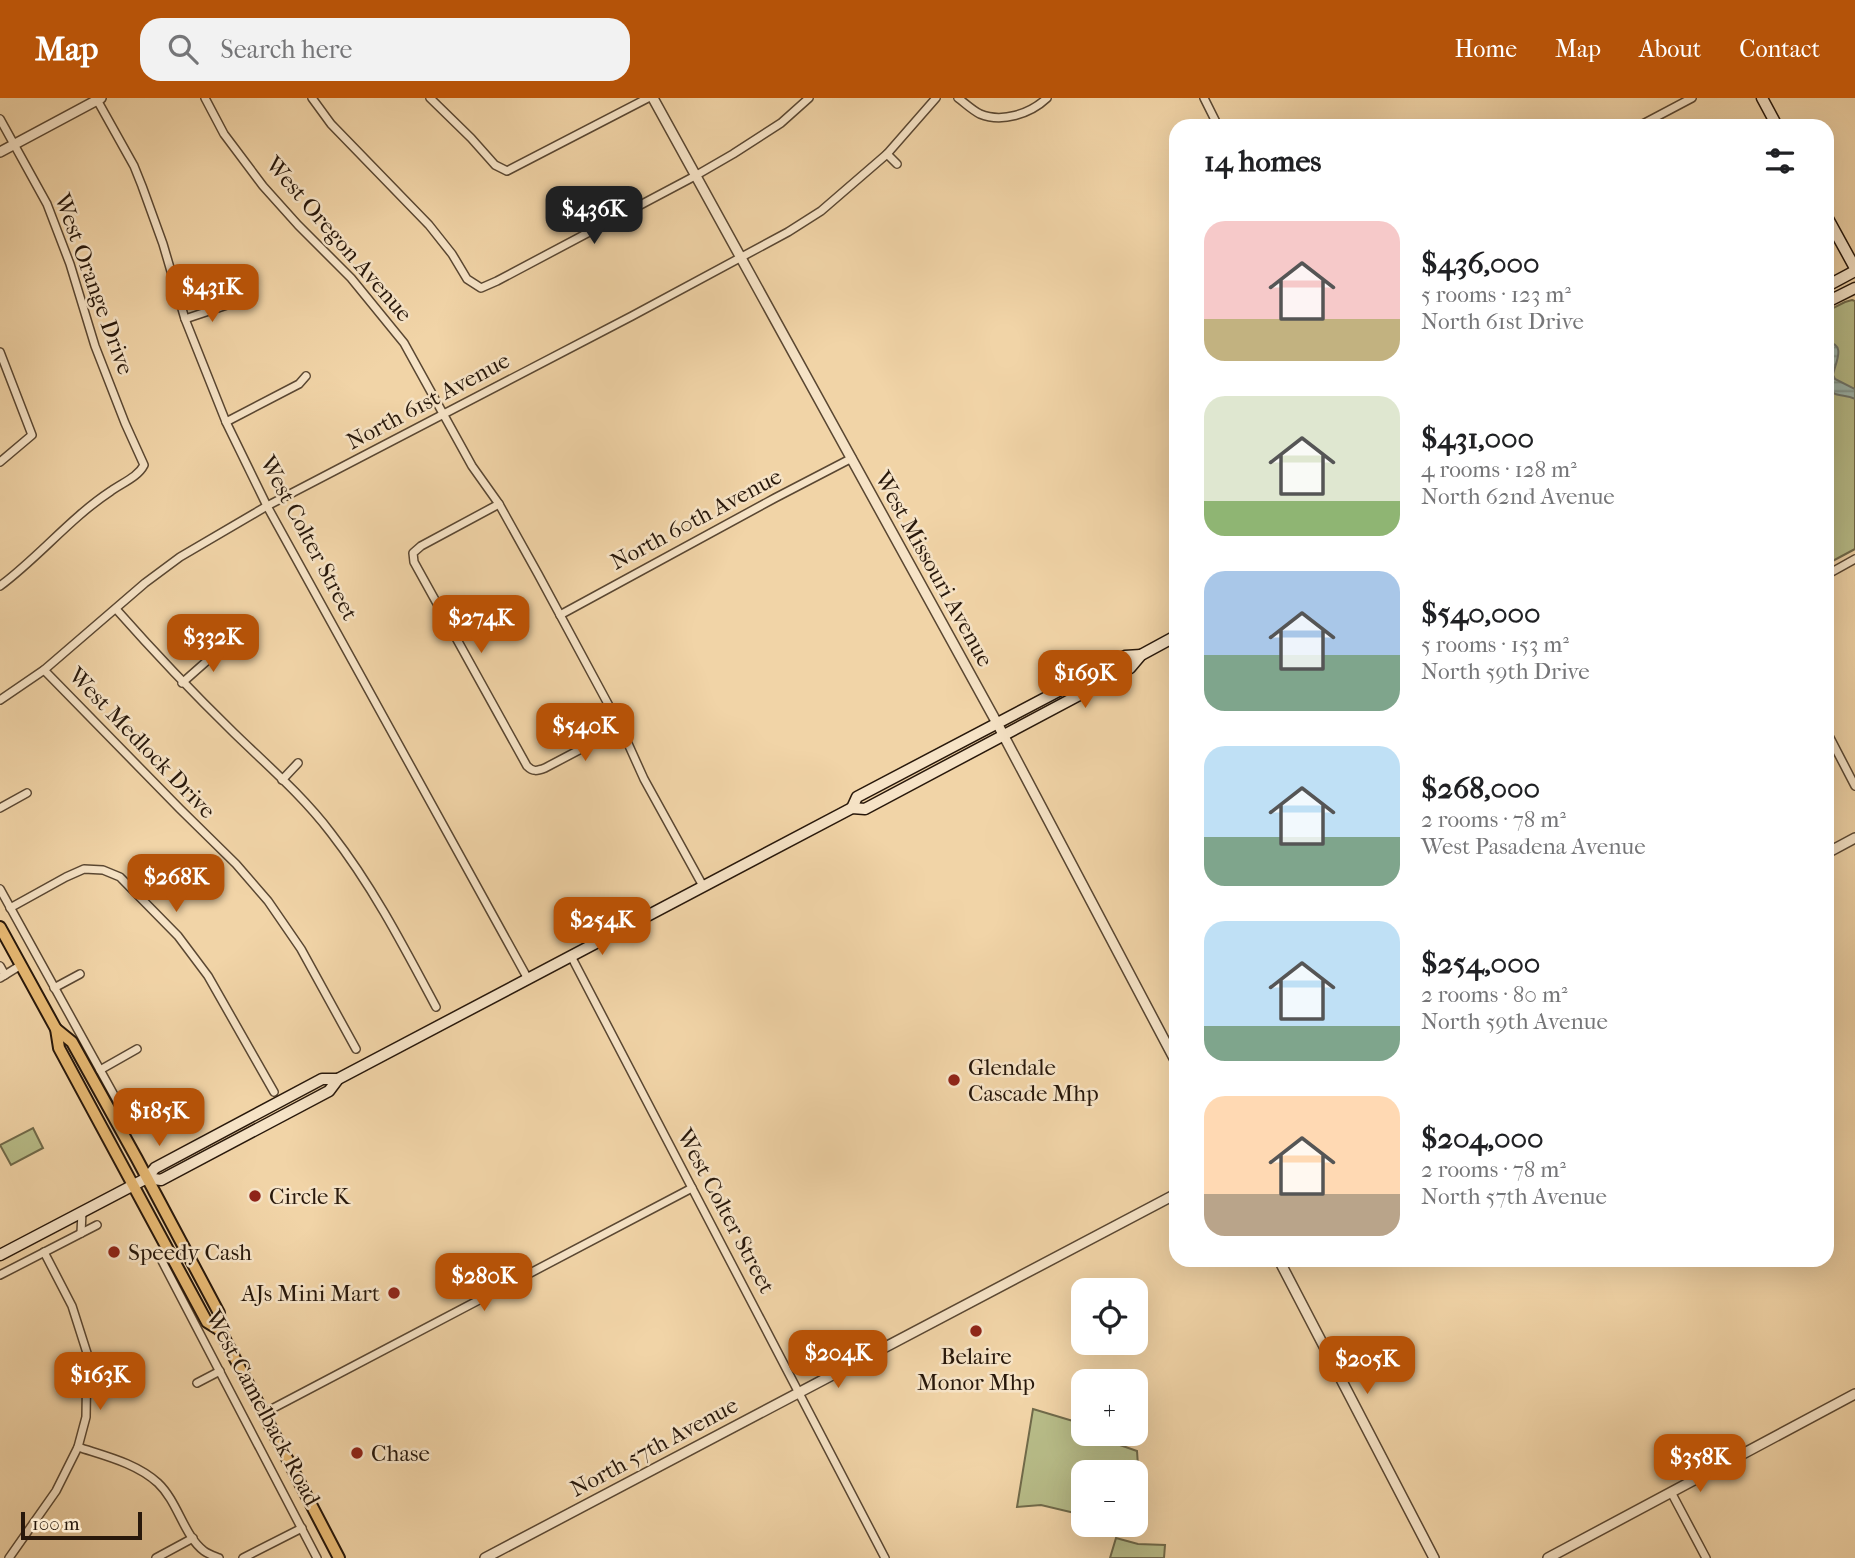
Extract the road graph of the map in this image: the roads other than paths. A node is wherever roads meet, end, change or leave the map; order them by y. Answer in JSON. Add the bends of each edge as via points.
{"nodes":[{"id":1,"x":205,"y":98,"type":"edge"},
{"id":2,"x":312,"y":98,"type":"edge"},
{"id":3,"x":430,"y":98,"type":"edge"},
{"id":4,"x":650,"y":98,"type":"edge"},
{"id":5,"x":809,"y":98,"type":"edge"},
{"id":6,"x":936,"y":98,"type":"edge"},
{"id":7,"x":958,"y":98,"type":"edge"},
{"id":8,"x":1047,"y":98,"type":"edge"},
{"id":9,"x":1204,"y":98,"type":"edge"},
{"id":10,"x":1692,"y":98,"type":"edge"},
{"id":11,"x":1762,"y":98,"type":"edge"},
{"id":12,"x":98,"y":99,"type":"edge"},
{"id":13,"x":0,"y":119,"type":"edge"},
{"id":14,"x":1214,"y":119,"type":"edge"},
{"id":15,"x":1652,"y":119,"type":"edge"},
{"id":16,"x":1773,"y":119,"type":"edge"},
{"id":17,"x":15,"y":144,"type":"junction"},
{"id":18,"x":0,"y":152,"type":"edge"},
{"id":19,"x":887,"y":154,"type":"junction"},
{"id":20,"x":897,"y":164,"type":"dead end"},
{"id":21,"x":695,"y":176,"type":"junction"},
{"id":22,"x":1834,"y":230,"type":"edge"},
{"id":23,"x":741,"y":258,"type":"junction"},
{"id":24,"x":1855,"y":270,"type":"edge"},
{"id":25,"x":1834,"y":282,"type":"edge"},
{"id":26,"x":1855,"y":288,"type":"edge"},
{"id":27,"x":1834,"y":298,"type":"edge"},
{"id":28,"x":230,"y":304,"type":"dead end"},
{"id":29,"x":185,"y":319,"type":"junction"},
{"id":30,"x":0,"y":352,"type":"edge"},
{"id":31,"x":306,"y":376,"type":"dead end"},
{"id":32,"x":444,"y":414,"type":"junction"},
{"id":33,"x":226,"y":422,"type":"junction"},
{"id":34,"x":852,"y":458,"type":"junction"},
{"id":35,"x":0,"y":462,"type":"edge"},
{"id":36,"x":499,"y":504,"type":"junction"},
{"id":37,"x":267,"y":506,"type":"junction"},
{"id":38,"x":1855,"y":559,"type":"edge"},
{"id":39,"x":1834,"y":571,"type":"edge"},
{"id":40,"x":0,"y":586,"type":"edge"},
{"id":41,"x":116,"y":609,"type":"junction"},
{"id":42,"x":560,"y":615,"type":"junction"},
{"id":43,"x":1169,"y":640,"type":"edge"},
{"id":44,"x":229,"y":644,"type":"dead end"},
{"id":45,"x":1141,"y":654,"type":"junction"},
{"id":46,"x":44,"y":670,"type":"junction"},
{"id":47,"x":182,"y":683,"type":"junction"},
{"id":48,"x":0,"y":700,"type":"edge"},
{"id":49,"x":998,"y":723,"type":"junction"},
{"id":50,"x":621,"y":728,"type":"junction"},
{"id":51,"x":1004,"y":735,"type":"junction"},
{"id":52,"x":1834,"y":746,"type":"edge"},
{"id":53,"x":298,"y":763,"type":"dead end"},
{"id":54,"x":282,"y":780,"type":"junction"},
{"id":55,"x":1855,"y":786,"type":"edge"},
{"id":56,"x":27,"y":793,"type":"dead end"},
{"id":57,"x":0,"y":808,"type":"edge"},
{"id":58,"x":852,"y":808,"type":"junction"},
{"id":59,"x":1855,"y":838,"type":"edge"},
{"id":60,"x":1834,"y":849,"type":"edge"},
{"id":61,"x":703,"y":886,"type":"junction"},
{"id":62,"x":0,"y":889,"type":"edge"},
{"id":63,"x":10,"y":908,"type":"junction"},
{"id":64,"x":0,"y":927,"type":"edge"},
{"id":65,"x":571,"y":956,"type":"junction"},
{"id":66,"x":21,"y":965,"type":"junction"},
{"id":67,"x":0,"y":966,"type":"edge"},
{"id":68,"x":80,"y":974,"type":"dead end"},
{"id":69,"x":3,"y":977,"type":"edge"},
{"id":70,"x":528,"y":979,"type":"junction"},
{"id":71,"x":54,"y":988,"type":"junction"},
{"id":72,"x":436,"y":1007,"type":"dead end"},
{"id":73,"x":56,"y":1029,"type":"junction"},
{"id":74,"x":137,"y":1049,"type":"dead end"},
{"id":75,"x":356,"y":1049,"type":"dead end"},
{"id":76,"x":1169,"y":1049,"type":"edge"},
{"id":77,"x":100,"y":1070,"type":"junction"},
{"id":78,"x":274,"y":1092,"type":"dead end"},
{"id":79,"x":107,"y":1094,"type":"junction"},
{"id":80,"x":120,"y":1106,"type":"dead end"},
{"id":81,"x":147,"y":1178,"type":"junction"},
{"id":82,"x":133,"y":1186,"type":"junction"},
{"id":83,"x":692,"y":1188,"type":"junction"},
{"id":84,"x":1169,"y":1198,"type":"edge"},
{"id":85,"x":82,"y":1212,"type":"junction"},
{"id":86,"x":96,"y":1225,"type":"dead end"},
{"id":87,"x":81,"y":1233,"type":"junction"},
{"id":88,"x":44,"y":1252,"type":"junction"},
{"id":89,"x":0,"y":1255,"type":"edge"},
{"id":90,"x":162,"y":1261,"type":"dead end"},
{"id":91,"x":1283,"y":1267,"type":"edge"},
{"id":92,"x":0,"y":1275,"type":"edge"},
{"id":93,"x":175,"y":1275,"type":"junction"},
{"id":94,"x":220,"y":1330,"type":"junction"},
{"id":95,"x":220,"y":1371,"type":"junction"},
{"id":96,"x":197,"y":1383,"type":"dead end"},
{"id":97,"x":799,"y":1393,"type":"junction"},
{"id":98,"x":1855,"y":1394,"type":"edge"},
{"id":99,"x":264,"y":1413,"type":"junction"},
{"id":100,"x":78,"y":1447,"type":"junction"},
{"id":101,"x":1671,"y":1492,"type":"junction"},
{"id":102,"x":302,"y":1528,"type":"junction"},
{"id":103,"x":193,"y":1538,"type":"junction"},
{"id":104,"x":9,"y":1558,"type":"edge"},
{"id":105,"x":156,"y":1558,"type":"edge"},
{"id":106,"x":219,"y":1558,"type":"edge"},
{"id":107,"x":243,"y":1558,"type":"edge"},
{"id":108,"x":317,"y":1558,"type":"edge"},
{"id":109,"x":339,"y":1558,"type":"edge"},
{"id":110,"x":485,"y":1558,"type":"edge"},
{"id":111,"x":885,"y":1558,"type":"edge"},
{"id":112,"x":1434,"y":1558,"type":"edge"},
{"id":113,"x":1548,"y":1558,"type":"edge"},
{"id":114,"x":1706,"y":1558,"type":"edge"}],
"edges":[{"from":1,"to":32,"type":"street","name":"West Oregon Avenue","via":[[224,134],[263,186],[351,278],[404,343]]},
{"from":2,"to":21,"type":"street","via":[[331,124],[429,225],[467,279],[481,288]]},
{"from":3,"to":4,"type":"street","via":[[507,172]]},
{"from":4,"to":21,"type":"street","name":"West Missouri Avenue"},
{"from":5,"to":21,"type":"street","via":[[781,123]]},
{"from":6,"to":19,"type":"street","name":"North 61st Avenue"},
{"from":7,"to":8,"type":"street","via":[[979,114],[994,118],[1024,112]]},
{"from":9,"to":14,"type":"street"},
{"from":10,"to":15,"type":"street"},
{"from":11,"to":16,"type":"main road"},
{"from":12,"to":17,"type":"street"},
{"from":12,"to":29,"type":"street","name":"West Colter Street","via":[[142,186]]},
{"from":13,"to":17,"type":"street","name":"West Orange Drive"},
{"from":17,"to":18,"type":"street"},
{"from":17,"to":40,"type":"street","name":"West Orange Drive","via":[[47,204],[94,346],[144,465]]},
{"from":19,"to":20,"type":"street"},
{"from":19,"to":23,"type":"street","name":"North 61st Avenue","via":[[821,211]]},
{"from":21,"to":23,"type":"street","name":"West Missouri Avenue"},
{"from":22,"to":24,"type":"main road"},
{"from":23,"to":32,"type":"street","name":"North 61st Avenue"},
{"from":23,"to":34,"type":"street","name":"West Missouri Avenue"},
{"from":24,"to":25,"type":"main road"},
{"from":26,"to":27,"type":"main road"},
{"from":28,"to":29,"type":"street"},
{"from":29,"to":33,"type":"street","name":"West Colter Street"},
{"from":30,"to":35,"type":"street","via":[[32,435]]},
{"from":31,"to":33,"type":"street"},
{"from":32,"to":36,"type":"street","name":"West Oregon Avenue"},
{"from":32,"to":37,"type":"street","name":"North 61st Avenue"},
{"from":33,"to":37,"type":"street","name":"West Colter Street"},
{"from":34,"to":42,"type":"street","name":"North 60th Avenue"},
{"from":34,"to":49,"type":"street","name":"West Missouri Avenue"},
{"from":36,"to":42,"type":"street","name":"West Oregon Avenue"},
{"from":36,"to":50,"type":"street","via":[[421,546],[413,553],[414,562],[531,770]]},
{"from":37,"to":41,"type":"street","name":"North 61st Avenue","via":[[180,557]]},
{"from":37,"to":70,"type":"street","name":"West Colter Street"},
{"from":38,"to":39,"type":"street"},
{"from":41,"to":46,"type":"street","name":"North 61st Avenue"},
{"from":41,"to":47,"type":"street"},
{"from":42,"to":50,"type":"street","name":"West Oregon Avenue"},
{"from":43,"to":45,"type":"main road"},
{"from":44,"to":47,"type":"street"},
{"from":45,"to":49,"type":"main road","via":[[1125,656]]},
{"from":45,"to":51,"type":"main road","via":[[1130,668]]},
{"from":46,"to":48,"type":"street","name":"North 61st Avenue"},
{"from":46,"to":75,"type":"street","name":"West Medlock Drive","via":[[268,901],[301,949]]},
{"from":47,"to":54,"type":"street"},
{"from":49,"to":51,"type":"street","name":"West Missouri Avenue"},
{"from":49,"to":58,"type":"main road","via":[[857,797]]},
{"from":50,"to":61,"type":"street","name":"West Oregon Avenue"},
{"from":51,"to":58,"type":"main road","via":[[865,809]]},
{"from":51,"to":76,"type":"street","name":"West Missouri Avenue"},
{"from":52,"to":55,"type":"street"},
{"from":53,"to":54,"type":"street"},
{"from":54,"to":72,"type":"street","via":[[330,830],[357,868]]},
{"from":56,"to":57,"type":"street"},
{"from":58,"to":61,"type":"main road"},
{"from":59,"to":60,"type":"street"},
{"from":61,"to":65,"type":"main road"},
{"from":62,"to":63,"type":"street","name":"West Camelback Road"},
{"from":63,"to":71,"type":"street","name":"West Camelback Road"},
{"from":63,"to":78,"type":"street","via":[[84,869],[120,877],[178,936],[208,976]]},
{"from":64,"to":66,"type":"main road","name":"West Camelback Road"},
{"from":65,"to":70,"type":"main road"},
{"from":65,"to":83,"type":"street","name":"West Colter Street"},
{"from":66,"to":69,"type":"street"},
{"from":66,"to":73,"type":"main road","name":"West Camelback Road"},
{"from":67,"to":69,"type":"street"},
{"from":68,"to":71,"type":"street"},
{"from":70,"to":81,"type":"main road","via":[[338,1079],[322,1079],[155,1168]]},
{"from":71,"to":77,"type":"street","name":"West Camelback Road"},
{"from":73,"to":79,"type":"main road","name":"West Camelback Road","via":[[72,1042]]},
{"from":73,"to":82,"type":"main road","name":"West Camelback Road","via":[[59,1048]]},
{"from":74,"to":77,"type":"street"},
{"from":77,"to":79,"type":"street","name":"West Camelback Road"},
{"from":79,"to":80,"type":"street","name":"West Camelback Road"},
{"from":79,"to":81,"type":"main road","name":"West Camelback Road"},
{"from":81,"to":82,"type":"main road"},
{"from":81,"to":94,"type":"main road","name":"West Camelback Road","via":[[219,1313]]},
{"from":82,"to":85,"type":"main road"},
{"from":82,"to":93,"type":"main road","name":"West Camelback Road"},
{"from":83,"to":97,"type":"street","name":"West Colter Street"},
{"from":83,"to":99,"type":"street"},
{"from":84,"to":97,"type":"street","name":"North 57th Avenue"},
{"from":85,"to":87,"type":"street"},
{"from":85,"to":89,"type":"main road"},
{"from":86,"to":87,"type":"street"},
{"from":87,"to":88,"type":"street"},
{"from":88,"to":92,"type":"street"},
{"from":88,"to":100,"type":"street","via":[[72,1306],[87,1353],[86,1417]]},
{"from":90,"to":93,"type":"street","name":"West Camelback Road"},
{"from":91,"to":112,"type":"street"},
{"from":93,"to":94,"type":"main road","name":"West Camelback Road","via":[[207,1322]]},
{"from":93,"to":95,"type":"street","name":"West Camelback Road"},
{"from":94,"to":99,"type":"main road","name":"West Camelback Road"},
{"from":95,"to":96,"type":"street"},
{"from":95,"to":102,"type":"street","name":"West Camelback Road"},
{"from":97,"to":110,"type":"street","name":"North 57th Avenue"},
{"from":97,"to":111,"type":"street","name":"West Colter Street"},
{"from":98,"to":101,"type":"street"},
{"from":99,"to":109,"type":"main road","name":"West Camelback Road"},
{"from":100,"to":103,"type":"street","via":[[131,1465],[156,1481]]},
{"from":100,"to":104,"type":"street","via":[[56,1491]]},
{"from":101,"to":113,"type":"street"},
{"from":101,"to":114,"type":"street"},
{"from":102,"to":107,"type":"street"},
{"from":102,"to":108,"type":"street","name":"West Camelback Road"},
{"from":103,"to":105,"type":"street"},
{"from":103,"to":106,"type":"street","via":[[204,1551]]}]}
